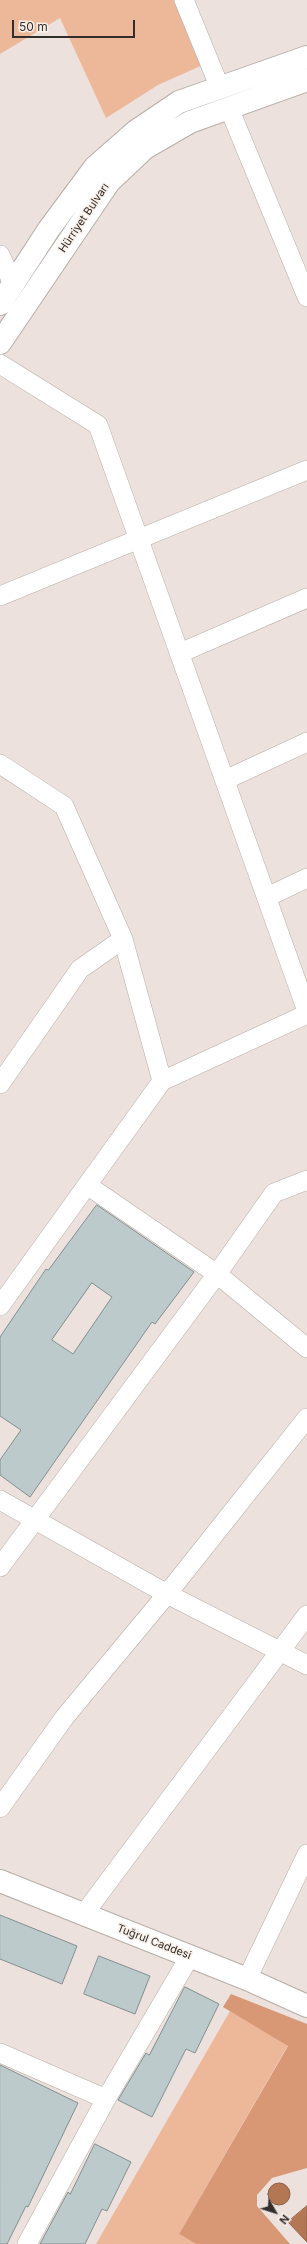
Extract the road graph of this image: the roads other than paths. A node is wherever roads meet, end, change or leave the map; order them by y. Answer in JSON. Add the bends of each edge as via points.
{"nodes":[{"id":1,"x":184,"y":0,"type":"edge"},
{"id":2,"x":307,"y":57,"type":"edge"},
{"id":3,"x":307,"y":80,"type":"edge"},
{"id":4,"x":220,"y":88,"type":"junction"},
{"id":5,"x":229,"y":108,"type":"junction"},
{"id":6,"x":0,"y":255,"type":"edge"},
{"id":7,"x":13,"y":284,"type":"junction"},
{"id":8,"x":307,"y":297,"type":"edge"},
{"id":9,"x":0,"y":304,"type":"edge"},
{"id":10,"x":0,"y":343,"type":"edge"},
{"id":11,"x":0,"y":364,"type":"edge"},
{"id":12,"x":307,"y":470,"type":"edge"},
{"id":13,"x":139,"y":538,"type":"junction"},
{"id":14,"x":0,"y":596,"type":"edge"},
{"id":15,"x":307,"y":598,"type":"edge"},
{"id":16,"x":180,"y":653,"type":"junction"},
{"id":17,"x":307,"y":742,"type":"edge"},
{"id":18,"x":0,"y":764,"type":"edge"},
{"id":19,"x":225,"y":780,"type":"junction"},
{"id":20,"x":307,"y":878,"type":"edge"},
{"id":21,"x":267,"y":897,"type":"junction"},
{"id":22,"x":123,"y":939,"type":"junction"},
{"id":23,"x":307,"y":1012,"type":"edge"},
{"id":24,"x":162,"y":1081,"type":"junction"},
{"id":25,"x":0,"y":1084,"type":"edge"},
{"id":26,"x":307,"y":1180,"type":"edge"},
{"id":27,"x":87,"y":1185,"type":"junction"},
{"id":28,"x":217,"y":1274,"type":"junction"},
{"id":29,"x":0,"y":1306,"type":"edge"},
{"id":30,"x":307,"y":1348,"type":"edge"},
{"id":31,"x":307,"y":1418,"type":"edge"},
{"id":32,"x":0,"y":1500,"type":"edge"},
{"id":33,"x":35,"y":1520,"type":"junction"},
{"id":34,"x":0,"y":1567,"type":"edge"},
{"id":35,"x":166,"y":1594,"type":"junction"},
{"id":36,"x":307,"y":1615,"type":"edge"},
{"id":37,"x":279,"y":1650,"type":"junction"},
{"id":38,"x":307,"y":1665,"type":"edge"},
{"id":39,"x":0,"y":1808,"type":"edge"},
{"id":40,"x":307,"y":1854,"type":"edge"},
{"id":41,"x":0,"y":1881,"type":"edge"},
{"id":42,"x":84,"y":1914,"type":"junction"},
{"id":43,"x":190,"y":1956,"type":"junction"},
{"id":44,"x":247,"y":1979,"type":"junction"},
{"id":45,"x":307,"y":2006,"type":"edge"},
{"id":46,"x":0,"y":2053,"type":"edge"},
{"id":47,"x":106,"y":2099,"type":"junction"},
{"id":48,"x":27,"y":2244,"type":"edge"}],
"edges":[{"from":1,"to":4,"type":"street"},
{"from":2,"to":4,"type":"main road","name":"Hürriyet Bulvarı"},
{"from":3,"to":5,"type":"main road","name":"Hürriyet Bulvarı"},
{"from":4,"to":7,"type":"main road","name":"Hürriyet Bulvarı","via":[[179,102],[136,131],[95,167],[49,229]]},
{"from":5,"to":8,"type":"street"},
{"from":5,"to":10,"type":"main road","name":"Hürriyet Bulvarı","via":[[190,122],[144,148],[109,182]]},
{"from":6,"to":7,"type":"street"},
{"from":7,"to":9,"type":"main road","name":"Hürriyet Bulvarı"},
{"from":11,"to":13,"type":"street","via":[[98,425]]},
{"from":12,"to":13,"type":"street"},
{"from":13,"to":14,"type":"street"},
{"from":13,"to":16,"type":"street"},
{"from":15,"to":16,"type":"street"},
{"from":16,"to":19,"type":"street"},
{"from":17,"to":19,"type":"street"},
{"from":18,"to":22,"type":"street","via":[[64,806]]},
{"from":19,"to":21,"type":"street"},
{"from":20,"to":21,"type":"street"},
{"from":21,"to":23,"type":"street"},
{"from":22,"to":24,"type":"street"},
{"from":22,"to":25,"type":"street","via":[[80,969]]},
{"from":23,"to":24,"type":"street"},
{"from":24,"to":27,"type":"street"},
{"from":26,"to":28,"type":"street","via":[[274,1193]]},
{"from":27,"to":28,"type":"street"},
{"from":27,"to":29,"type":"street"},
{"from":28,"to":30,"type":"street"},
{"from":28,"to":33,"type":"street"},
{"from":31,"to":35,"type":"street"},
{"from":32,"to":33,"type":"street"},
{"from":33,"to":34,"type":"street"},
{"from":33,"to":35,"type":"street"},
{"from":35,"to":37,"type":"street"},
{"from":35,"to":39,"type":"street","via":[[64,1718]]},
{"from":36,"to":37,"type":"street"},
{"from":37,"to":38,"type":"street"},
{"from":37,"to":42,"type":"street"},
{"from":40,"to":44,"type":"street"},
{"from":41,"to":42,"type":"main road","name":"Tuğrul Caddesi"},
{"from":42,"to":43,"type":"main road","name":"Tuğrul Caddesi"},
{"from":43,"to":44,"type":"main road","name":"Tuğrul Caddesi"},
{"from":43,"to":47,"type":"street"},
{"from":44,"to":45,"type":"main road","name":"Tuğrul Caddesi"},
{"from":46,"to":47,"type":"street"},
{"from":47,"to":48,"type":"street"}]}
